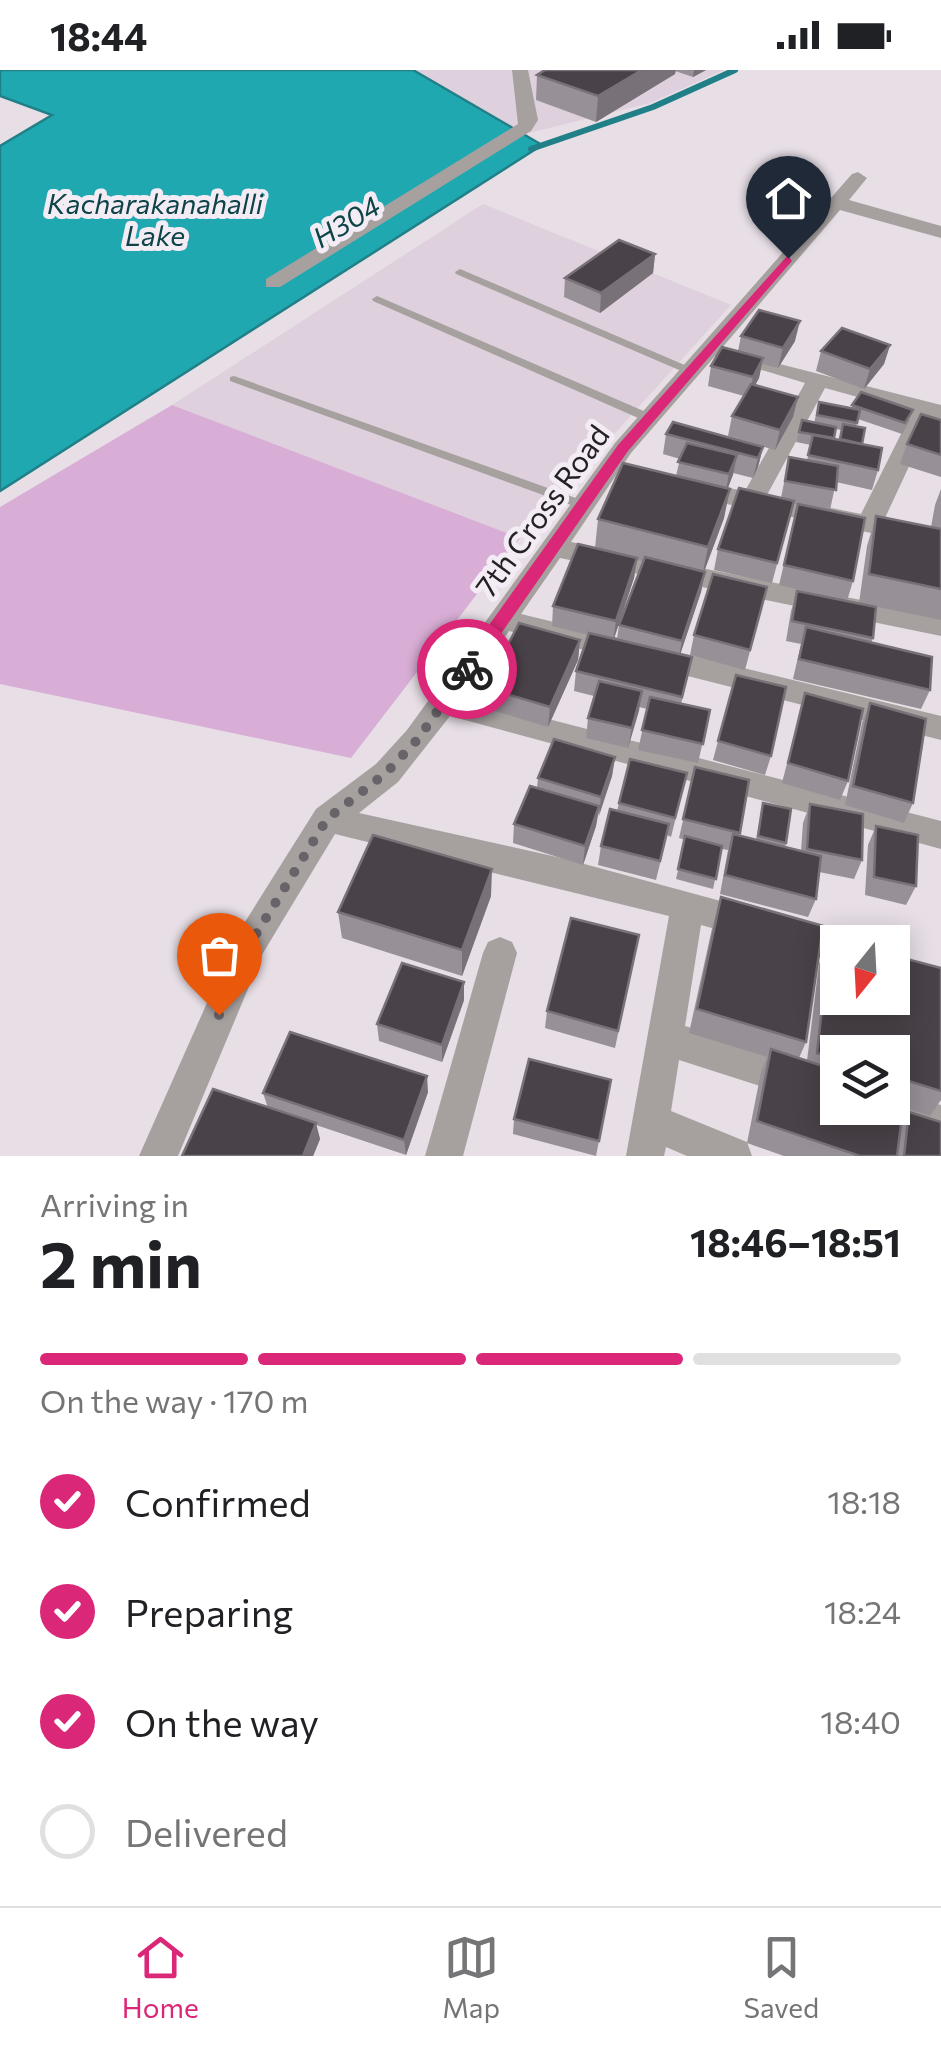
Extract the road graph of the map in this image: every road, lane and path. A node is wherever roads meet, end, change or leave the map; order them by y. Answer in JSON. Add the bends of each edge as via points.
{"nodes":[{"id":1,"x":520,"y":70,"type":"edge"},
{"id":2,"x":858,"y":178,"type":"dead end"},
{"id":3,"x":837,"y":202,"type":"junction"},
{"id":4,"x":941,"y":232,"type":"edge"},
{"id":5,"x":460,"y":272,"type":"dead end"},
{"id":6,"x":273,"y":282,"type":"dead end"},
{"id":7,"x":377,"y":299,"type":"dead end"},
{"id":8,"x":698,"y":361,"type":"junction"},
{"id":9,"x":234,"y":379,"type":"dead end"},
{"id":10,"x":818,"y":381,"type":"junction"},
{"id":11,"x":933,"y":410,"type":"edge"},
{"id":12,"x":649,"y":418,"type":"junction"},
{"id":13,"x":606,"y":472,"type":"junction"},
{"id":14,"x":751,"y":502,"type":"junction"},
{"id":15,"x":583,"y":505,"type":"junction"},
{"id":16,"x":870,"y":522,"type":"junction"},
{"id":17,"x":941,"y":538,"type":"edge"},
{"id":18,"x":552,"y":547,"type":"junction"},
{"id":19,"x":502,"y":619,"type":"junction"},
{"id":20,"x":941,"y":626,"type":"edge"},
{"id":21,"x":443,"y":703,"type":"junction"},
{"id":22,"x":941,"y":728,"type":"edge"},
{"id":23,"x":327,"y":819,"type":"junction"},
{"id":24,"x":941,"y":836,"type":"edge"},
{"id":25,"x":687,"y":909,"type":"junction"},
{"id":26,"x":820,"y":942,"type":"edge"},
{"id":27,"x":500,"y":953,"type":"dead end"},
{"id":28,"x":667,"y":1038,"type":"junction"},
{"id":29,"x":820,"y":1086,"type":"edge"},
{"id":30,"x":910,"y":1115,"type":"edge"},
{"id":31,"x":941,"y":1124,"type":"edge"},
{"id":32,"x":648,"y":1139,"type":"edge"},
{"id":33,"x":158,"y":1156,"type":"edge"},
{"id":34,"x":444,"y":1156,"type":"edge"},
{"id":35,"x":733,"y":1156,"type":"edge"}],
"edges":[{"from":1,"to":6,"type":"street","via":[[525,127]]},
{"from":2,"to":3,"type":"street","name":"7th Cross Road"},
{"from":3,"to":4,"type":"street"},
{"from":3,"to":8,"type":"street","name":"7th Cross Road"},
{"from":5,"to":8,"type":"lane"},
{"from":7,"to":12,"type":"lane"},
{"from":8,"to":10,"type":"street"},
{"from":8,"to":12,"type":"street","name":"7th Cross Road"},
{"from":9,"to":15,"type":"lane"},
{"from":10,"to":11,"type":"street"},
{"from":10,"to":14,"type":"street"},
{"from":11,"to":16,"type":"street"},
{"from":12,"to":13,"type":"street","name":"7th Cross Road"},
{"from":13,"to":14,"type":"street"},
{"from":13,"to":15,"type":"street","name":"7th Cross Road"},
{"from":14,"to":16,"type":"street"},
{"from":15,"to":18,"type":"street","name":"7th Cross Road"},
{"from":16,"to":17,"type":"street"},
{"from":18,"to":19,"type":"street","name":"7th Cross Road"},
{"from":18,"to":20,"type":"street"},
{"from":19,"to":21,"type":"street","name":"7th Cross Road"},
{"from":19,"to":22,"type":"street"},
{"from":21,"to":23,"type":"street","name":"7th Cross Road","via":[[386,773]]},
{"from":21,"to":24,"type":"street"},
{"from":23,"to":25,"type":"street","via":[[566,873]]},
{"from":23,"to":33,"type":"street","name":"7th Cross Road","via":[[250,944]]},
{"from":25,"to":26,"type":"street"},
{"from":25,"to":28,"type":"street"},
{"from":27,"to":34,"type":"street"},
{"from":28,"to":29,"type":"street"},
{"from":28,"to":32,"type":"street"},
{"from":30,"to":31,"type":"street"},
{"from":32,"to":35,"type":"street"}]}
